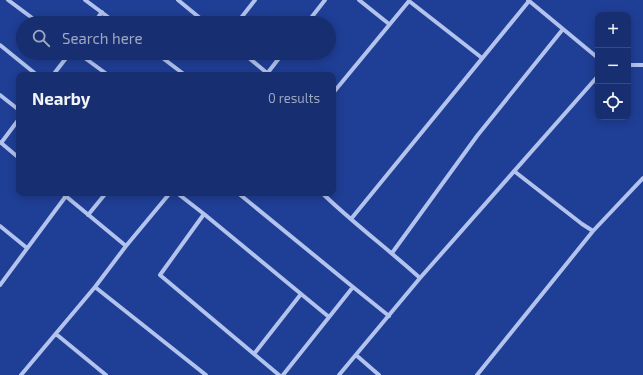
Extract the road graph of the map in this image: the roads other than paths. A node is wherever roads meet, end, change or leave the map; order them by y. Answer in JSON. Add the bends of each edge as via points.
{"nodes":[{"id":1,"x":8,"y":0,"type":"edge"},
{"id":2,"x":85,"y":0,"type":"edge"},
{"id":3,"x":178,"y":0,"type":"edge"},
{"id":4,"x":255,"y":0,"type":"edge"},
{"id":5,"x":325,"y":0,"type":"edge"},
{"id":6,"x":359,"y":0,"type":"edge"},
{"id":7,"x":529,"y":0,"type":"edge"},
{"id":8,"x":102,"y":12,"type":"junction"},
{"id":9,"x":30,"y":16,"type":"edge"},
{"id":10,"x":99,"y":16,"type":"edge"},
{"id":11,"x":107,"y":16,"type":"edge"},
{"id":12,"x":197,"y":16,"type":"edge"},
{"id":13,"x":242,"y":16,"type":"edge"},
{"id":14,"x":312,"y":16,"type":"edge"},
{"id":15,"x":389,"y":24,"type":"junction"},
{"id":16,"x":563,"y":29,"type":"junction"},
{"id":17,"x":0,"y":46,"type":"edge"},
{"id":18,"x":595,"y":56,"type":"edge"},
{"id":19,"x":482,"y":58,"type":"junction"},
{"id":20,"x":16,"y":59,"type":"edge"},
{"id":21,"x":18,"y":60,"type":"edge"},
{"id":22,"x":65,"y":60,"type":"edge"},
{"id":23,"x":87,"y":60,"type":"edge"},
{"id":24,"x":165,"y":60,"type":"edge"},
{"id":25,"x":251,"y":60,"type":"edge"},
{"id":26,"x":277,"y":60,"type":"edge"},
{"id":27,"x":643,"y":65,"type":"edge"},
{"id":28,"x":631,"y":66,"type":"edge"},
{"id":29,"x":33,"y":72,"type":"edge"},
{"id":30,"x":55,"y":72,"type":"edge"},
{"id":31,"x":103,"y":72,"type":"edge"},
{"id":32,"x":181,"y":72,"type":"edge"},
{"id":33,"x":264,"y":72,"type":"edge"},
{"id":34,"x":268,"y":72,"type":"edge"},
{"id":35,"x":595,"y":79,"type":"edge"},
{"id":36,"x":336,"y":89,"type":"edge"},
{"id":37,"x":0,"y":94,"type":"edge"},
{"id":38,"x":16,"y":107,"type":"edge"},
{"id":39,"x":16,"y":123,"type":"edge"},
{"id":40,"x":0,"y":143,"type":"edge"},
{"id":41,"x":16,"y":156,"type":"edge"},
{"id":42,"x":514,"y":172,"type":"junction"},
{"id":43,"x":643,"y":178,"type":"edge"},
{"id":44,"x":63,"y":196,"type":"edge"},
{"id":45,"x":65,"y":196,"type":"edge"},
{"id":46,"x":103,"y":196,"type":"edge"},
{"id":47,"x":168,"y":196,"type":"edge"},
{"id":48,"x":181,"y":196,"type":"edge"},
{"id":49,"x":242,"y":196,"type":"edge"},
{"id":50,"x":325,"y":196,"type":"edge"},
{"id":51,"x":88,"y":214,"type":"junction"},
{"id":52,"x":204,"y":214,"type":"junction"},
{"id":53,"x":351,"y":219,"type":"junction"},
{"id":54,"x":0,"y":226,"type":"edge"},
{"id":55,"x":593,"y":231,"type":"junction"},
{"id":56,"x":126,"y":246,"type":"junction"},
{"id":57,"x":27,"y":248,"type":"junction"},
{"id":58,"x":392,"y":253,"type":"junction"},
{"id":59,"x":420,"y":278,"type":"junction"},
{"id":60,"x":0,"y":284,"type":"edge"},
{"id":61,"x":95,"y":287,"type":"junction"},
{"id":62,"x":353,"y":287,"type":"junction"},
{"id":63,"x":301,"y":294,"type":"junction"},
{"id":64,"x":389,"y":316,"type":"junction"},
{"id":65,"x":329,"y":317,"type":"junction"},
{"id":66,"x":56,"y":334,"type":"junction"},
{"id":67,"x":254,"y":354,"type":"junction"},
{"id":68,"x":356,"y":355,"type":"junction"},
{"id":69,"x":21,"y":375,"type":"edge"},
{"id":70,"x":106,"y":375,"type":"edge"},
{"id":71,"x":206,"y":375,"type":"edge"},
{"id":72,"x":279,"y":375,"type":"edge"},
{"id":73,"x":283,"y":375,"type":"edge"},
{"id":74,"x":339,"y":375,"type":"edge"},
{"id":75,"x":379,"y":375,"type":"edge"},
{"id":76,"x":477,"y":375,"type":"edge"}],
"edges":[{"from":1,"to":9,"type":"street"},
{"from":2,"to":8,"type":"street"},
{"from":3,"to":12,"type":"street"},
{"from":4,"to":13,"type":"street"},
{"from":5,"to":14,"type":"street"},
{"from":6,"to":15,"type":"street"},
{"from":7,"to":16,"type":"street"},
{"from":7,"to":19,"type":"street"},
{"from":8,"to":10,"type":"street"},
{"from":8,"to":11,"type":"street"},
{"from":15,"to":19,"type":"street","via":[[409,1]]},
{"from":15,"to":36,"type":"street"},
{"from":16,"to":18,"type":"street"},
{"from":16,"to":58,"type":"street","via":[[477,136]]},
{"from":17,"to":20,"type":"street"},
{"from":19,"to":53,"type":"street"},
{"from":21,"to":29,"type":"street"},
{"from":22,"to":30,"type":"street"},
{"from":23,"to":31,"type":"street"},
{"from":24,"to":32,"type":"street"},
{"from":25,"to":33,"type":"street"},
{"from":26,"to":34,"type":"street"},
{"from":27,"to":28,"type":"street"},
{"from":35,"to":42,"type":"street"},
{"from":37,"to":38,"type":"street"},
{"from":39,"to":40,"type":"street"},
{"from":40,"to":41,"type":"street"},
{"from":42,"to":55,"type":"street"},
{"from":42,"to":59,"type":"street"},
{"from":43,"to":55,"type":"street"},
{"from":44,"to":57,"type":"street"},
{"from":45,"to":51,"type":"street"},
{"from":46,"to":51,"type":"street"},
{"from":47,"to":56,"type":"street"},
{"from":48,"to":52,"type":"street"},
{"from":49,"to":62,"type":"street"},
{"from":50,"to":53,"type":"street"},
{"from":51,"to":56,"type":"street"},
{"from":52,"to":63,"type":"street"},
{"from":52,"to":67,"type":"street","via":[[160,276]]},
{"from":53,"to":58,"type":"street"},
{"from":54,"to":57,"type":"street"},
{"from":55,"to":76,"type":"street"},
{"from":56,"to":61,"type":"street"},
{"from":57,"to":60,"type":"street"},
{"from":58,"to":59,"type":"street"},
{"from":59,"to":64,"type":"street"},
{"from":61,"to":66,"type":"street"},
{"from":61,"to":71,"type":"street"},
{"from":62,"to":64,"type":"street"},
{"from":62,"to":65,"type":"street"},
{"from":63,"to":65,"type":"street"},
{"from":63,"to":67,"type":"street"},
{"from":64,"to":68,"type":"street"},
{"from":65,"to":73,"type":"street"},
{"from":66,"to":69,"type":"street"},
{"from":66,"to":70,"type":"street"},
{"from":67,"to":72,"type":"street"},
{"from":68,"to":74,"type":"street"},
{"from":68,"to":75,"type":"street"}]}
